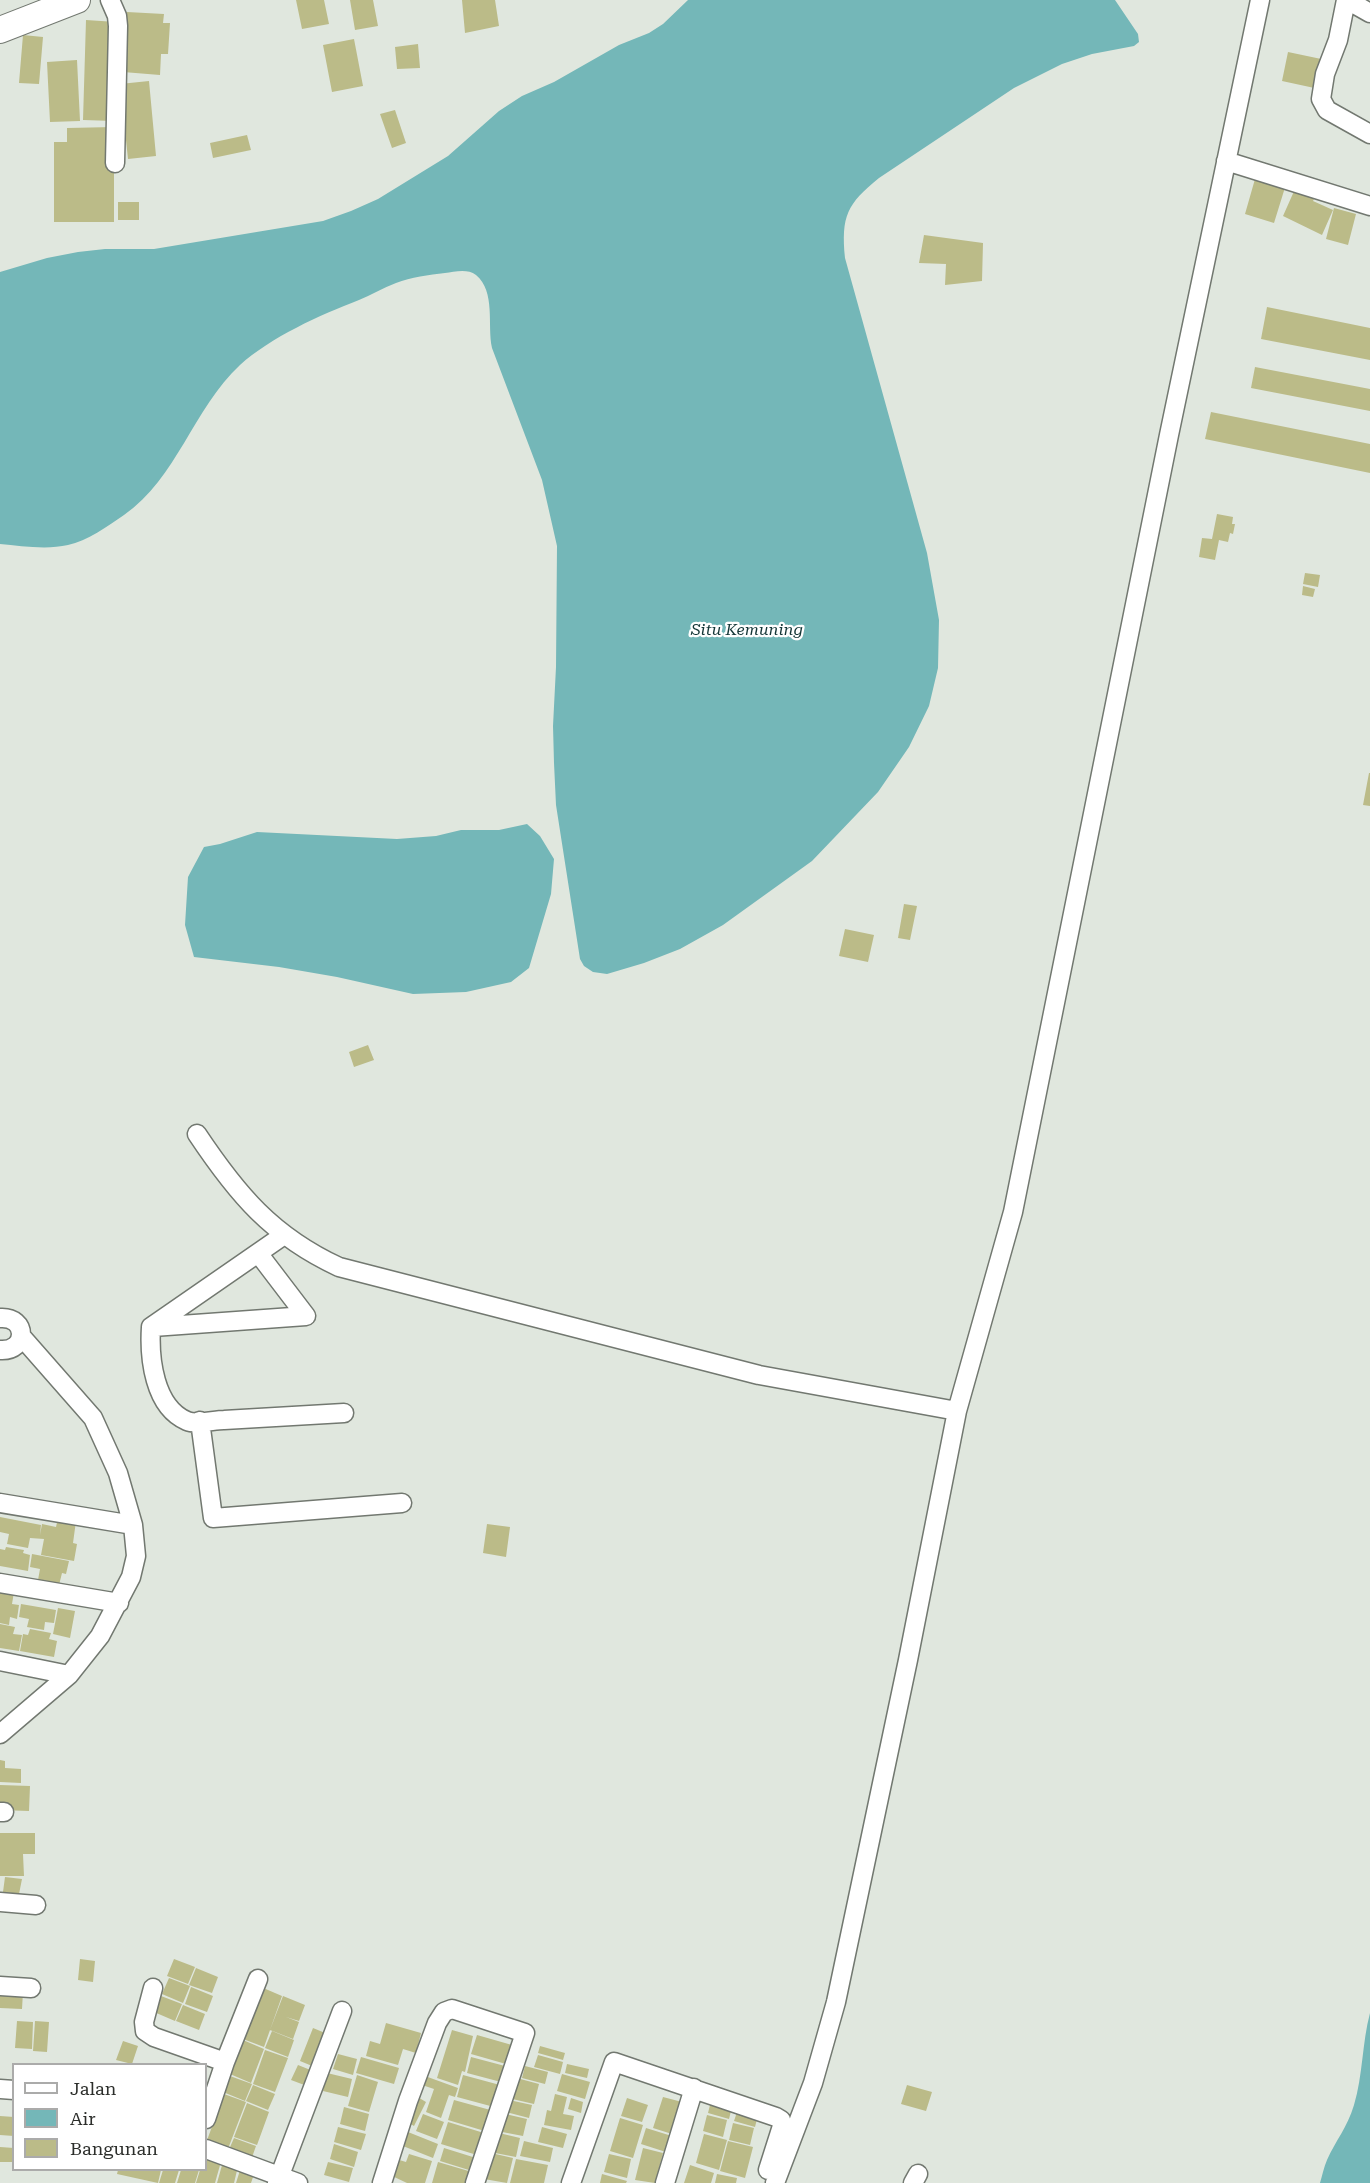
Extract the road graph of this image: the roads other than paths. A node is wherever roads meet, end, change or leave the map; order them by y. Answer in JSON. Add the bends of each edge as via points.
{"nodes":[{"id":1,"x":77,"y":0,"type":"edge"},
{"id":2,"x":110,"y":0,"type":"edge"},
{"id":3,"x":1260,"y":0,"type":"edge"},
{"id":4,"x":1346,"y":0,"type":"edge"},
{"id":5,"x":1370,"y":13,"type":"edge"},
{"id":6,"x":0,"y":30,"type":"edge"},
{"id":7,"x":1370,"y":134,"type":"edge"},
{"id":8,"x":1226,"y":161,"type":"junction"},
{"id":9,"x":115,"y":163,"type":"dead end"},
{"id":10,"x":1370,"y":206,"type":"edge"},
{"id":11,"x":197,"y":1134,"type":"dead end"},
{"id":12,"x":284,"y":1235,"type":"junction"},
{"id":13,"x":258,"y":1253,"type":"junction"},
{"id":14,"x":0,"y":1318,"type":"edge"},
{"id":15,"x":151,"y":1328,"type":"junction"},
{"id":16,"x":21,"y":1336,"type":"junction"},
{"id":17,"x":0,"y":1350,"type":"edge"},
{"id":18,"x":957,"y":1411,"type":"junction"},
{"id":19,"x":344,"y":1413,"type":"dead end"},
{"id":20,"x":200,"y":1421,"type":"junction"},
{"id":21,"x":0,"y":1503,"type":"edge"},
{"id":22,"x":402,"y":1503,"type":"dead end"},
{"id":23,"x":133,"y":1525,"type":"junction"},
{"id":24,"x":0,"y":1583,"type":"edge"},
{"id":25,"x":119,"y":1603,"type":"junction"},
{"id":26,"x":0,"y":1661,"type":"edge"},
{"id":27,"x":69,"y":1675,"type":"junction"},
{"id":28,"x":0,"y":1734,"type":"edge"},
{"id":29,"x":0,"y":1902,"type":"edge"},
{"id":30,"x":36,"y":1905,"type":"dead end"},
{"id":31,"x":258,"y":1979,"type":"dead end"},
{"id":32,"x":0,"y":1986,"type":"edge"},
{"id":33,"x":31,"y":1988,"type":"dead end"},
{"id":34,"x":153,"y":1988,"type":"dead end"},
{"id":35,"x":342,"y":2011,"type":"dead end"},
{"id":36,"x":225,"y":2062,"type":"junction"},
{"id":37,"x":694,"y":2088,"type":"junction"},
{"id":38,"x":207,"y":2116,"type":"edge"},
{"id":39,"x":207,"y":2149,"type":"edge"},
{"id":40,"x":279,"y":2179,"type":"edge"},
{"id":41,"x":298,"y":2183,"type":"edge"},
{"id":42,"x":382,"y":2183,"type":"edge"},
{"id":43,"x":475,"y":2183,"type":"edge"},
{"id":44,"x":571,"y":2183,"type":"edge"},
{"id":45,"x":665,"y":2183,"type":"edge"},
{"id":46,"x":762,"y":2183,"type":"edge"},
{"id":47,"x":775,"y":2183,"type":"edge"}],
"edges":[{"from":1,"to":6,"type":"main road"},
{"from":2,"to":9,"type":"street","via":[[118,26]]},
{"from":3,"to":8,"type":"street"},
{"from":4,"to":5,"type":"street"},
{"from":4,"to":7,"type":"street","via":[[1321,99],[1327,110]]},
{"from":8,"to":10,"type":"street"},
{"from":8,"to":18,"type":"street","via":[[1013,1212]]},
{"from":11,"to":12,"type":"street","via":[[248,1203]]},
{"from":12,"to":13,"type":"street"},
{"from":12,"to":18,"type":"street","via":[[339,1267],[431,1292],[759,1375]]},
{"from":13,"to":15,"type":"street"},
{"from":13,"to":15,"type":"street","via":[[306,1316]]},
{"from":14,"to":16,"type":"street","via":[[15,1322]]},
{"from":15,"to":20,"type":"street","via":[[153,1366],[166,1405],[189,1422]]},
{"from":16,"to":17,"type":"street","via":[[12,1349]]},
{"from":16,"to":23,"type":"street","via":[[93,1418],[118,1473]]},
{"from":18,"to":47,"type":"street","via":[[836,2002],[813,2083]]},
{"from":19,"to":20,"type":"street"},
{"from":20,"to":22,"type":"street","via":[[213,1518]]},
{"from":21,"to":23,"type":"street"},
{"from":23,"to":25,"type":"street","via":[[134,1568]]},
{"from":24,"to":25,"type":"street"},
{"from":25,"to":27,"type":"street","via":[[100,1636]]},
{"from":26,"to":27,"type":"street"},
{"from":27,"to":28,"type":"street"},
{"from":29,"to":30,"type":"street"},
{"from":31,"to":36,"type":"street"},
{"from":32,"to":33,"type":"street"},
{"from":34,"to":36,"type":"street","via":[[145,2031]]},
{"from":35,"to":40,"type":"street"},
{"from":36,"to":38,"type":"street"},
{"from":37,"to":44,"type":"street","via":[[614,2062]]},
{"from":37,"to":45,"type":"street"},
{"from":37,"to":46,"type":"street","via":[[781,2120],[780,2135]]},
{"from":39,"to":40,"type":"street"},
{"from":40,"to":41,"type":"street"},
{"from":42,"to":43,"type":"street","via":[[436,2023],[444,2012],[452,2009],[525,2033]]}]}
